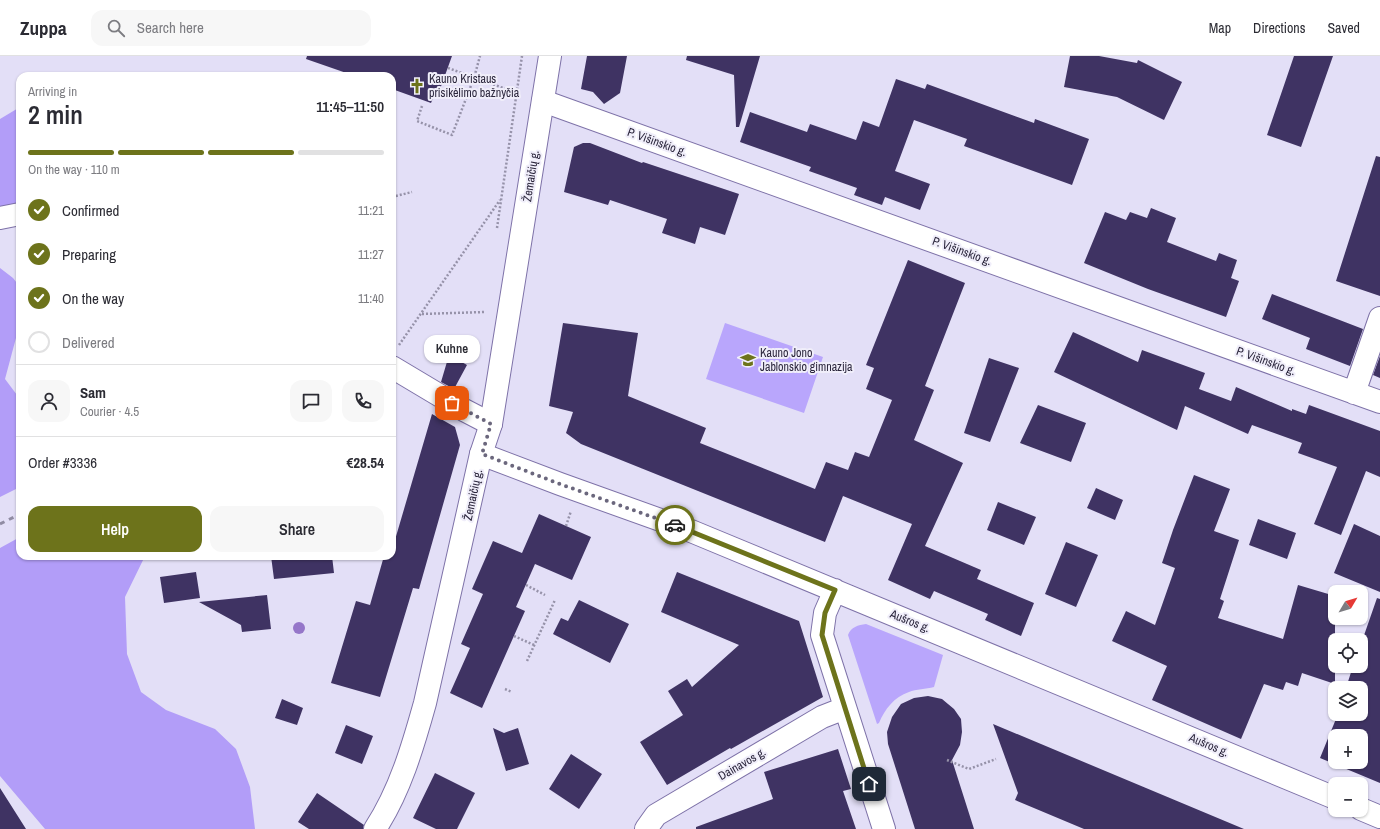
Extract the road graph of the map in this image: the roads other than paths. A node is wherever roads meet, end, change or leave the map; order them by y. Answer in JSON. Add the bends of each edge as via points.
{"nodes":[{"id":1,"x":550,"y":56,"type":"edge"},
{"id":2,"x":543,"y":101,"type":"junction"},
{"id":3,"x":16,"y":215,"type":"edge"},
{"id":4,"x":0,"y":218,"type":"edge"},
{"id":5,"x":1380,"y":318,"type":"edge"},
{"id":6,"x":396,"y":360,"type":"edge"},
{"id":7,"x":1354,"y":392,"type":"junction"},
{"id":8,"x":1380,"y":402,"type":"edge"},
{"id":9,"x":491,"y":424,"type":"junction"},
{"id":10,"x":482,"y":454,"type":"junction"},
{"id":11,"x":835,"y":590,"type":"junction"},
{"id":12,"x":845,"y":708,"type":"junction"},
{"id":13,"x":1328,"y":795,"type":"edge"},
{"id":14,"x":1368,"y":812,"type":"edge"},
{"id":15,"x":1380,"y":816,"type":"edge"},
{"id":16,"x":375,"y":829,"type":"edge"},
{"id":17,"x":646,"y":829,"type":"edge"},
{"id":18,"x":884,"y":829,"type":"edge"}],
"edges":[{"from":1,"to":2,"type":"street","name":"Žemaičių g."},
{"from":2,"to":7,"type":"street","name":"P. Višinskio g."},
{"from":2,"to":9,"type":"street","name":"Žemaičių g."},
{"from":3,"to":4,"type":"street"},
{"from":5,"to":7,"type":"street"},
{"from":6,"to":9,"type":"street","via":[[464,410]]},
{"from":7,"to":8,"type":"street","name":"P. Višinskio g."},
{"from":9,"to":10,"type":"street","name":"Žemaičių g."},
{"from":10,"to":11,"type":"street","name":"Aušros g.","via":[[691,531]]},
{"from":10,"to":16,"type":"street","name":"Žemaičių g.","via":[[415,741],[384,815]]},
{"from":11,"to":12,"type":"street","via":[[825,613],[822,635]]},
{"from":11,"to":13,"type":"street","name":"Aušros g."},
{"from":12,"to":17,"type":"street","name":"Dainavos g.","via":[[822,717],[656,815]]},
{"from":12,"to":18,"type":"street"},
{"from":14,"to":15,"type":"street"}]}
